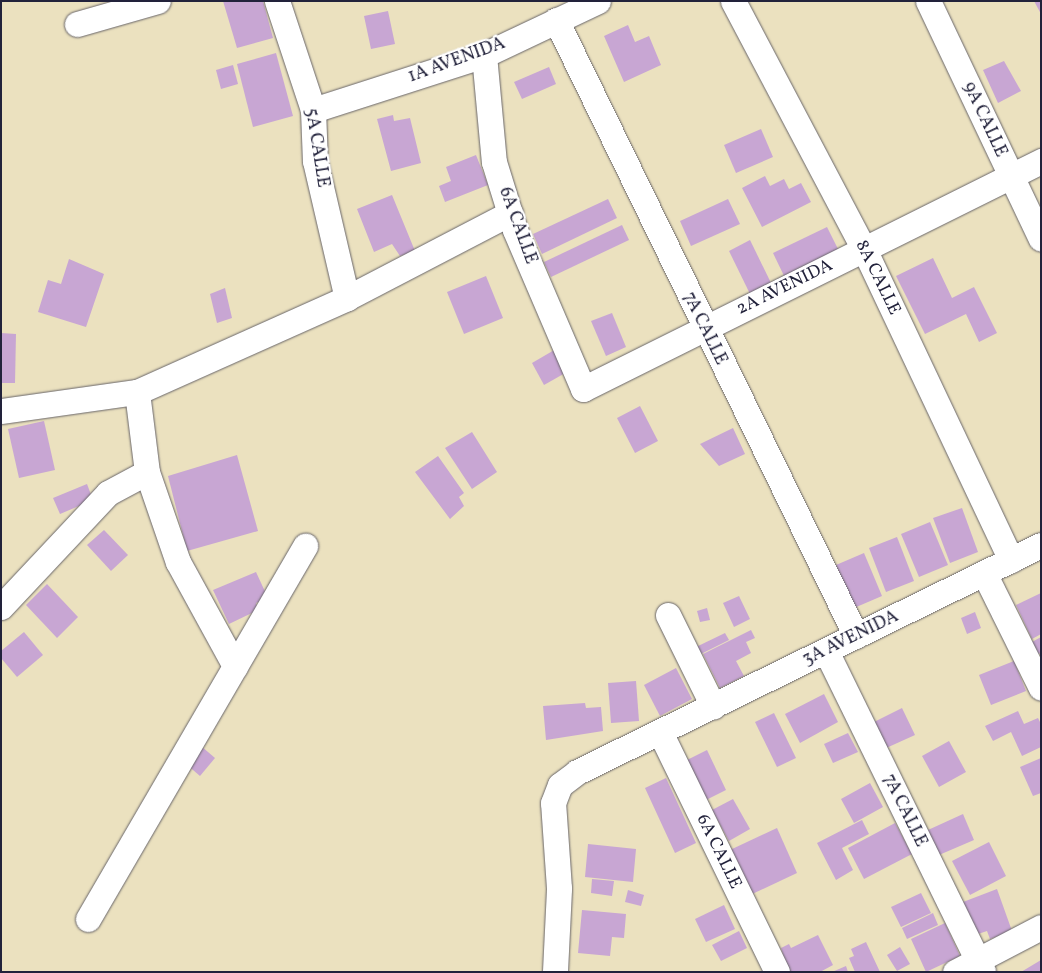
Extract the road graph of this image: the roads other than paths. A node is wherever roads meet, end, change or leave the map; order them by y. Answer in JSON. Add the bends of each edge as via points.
{"nodes":[{"id":1,"x":158,"y":1,"type":"edge"},
{"id":2,"x":277,"y":1,"type":"edge"},
{"id":3,"x":598,"y":1,"type":"edge"},
{"id":4,"x":733,"y":1,"type":"edge"},
{"id":5,"x":928,"y":1,"type":"edge"},
{"id":6,"x":556,"y":20,"type":"junction"},
{"id":7,"x":77,"y":24,"type":"dead end"},
{"id":8,"x":484,"y":55,"type":"junction"},
{"id":9,"x":313,"y":110,"type":"junction"},
{"id":10,"x":1041,"y":161,"type":"edge"},
{"id":11,"x":1010,"y":176,"type":"junction"},
{"id":12,"x":510,"y":213,"type":"junction"},
{"id":13,"x":1041,"y":239,"type":"edge"},
{"id":14,"x":864,"y":249,"type":"junction"},
{"id":15,"x":347,"y":298,"type":"junction"},
{"id":16,"x":704,"y":328,"type":"junction"},
{"id":17,"x":583,"y":389,"type":"joint"},
{"id":18,"x":137,"y":392,"type":"junction"},
{"id":19,"x":1,"y":411,"type":"edge"},
{"id":20,"x":148,"y":472,"type":"junction"},
{"id":21,"x":1041,"y":545,"type":"edge"},
{"id":22,"x":305,"y":546,"type":"dead end"},
{"id":23,"x":1010,"y":560,"type":"junction"},
{"id":24,"x":984,"y":573,"type":"junction"},
{"id":25,"x":1,"y":607,"type":"edge"},
{"id":26,"x":668,"y":615,"type":"dead end"},
{"id":27,"x":856,"y":636,"type":"junction"},
{"id":28,"x":826,"y":651,"type":"junction"},
{"id":29,"x":235,"y":666,"type":"junction"},
{"id":30,"x":1041,"y":688,"type":"edge"},
{"id":31,"x":713,"y":706,"type":"junction"},
{"id":32,"x":660,"y":732,"type":"junction"},
{"id":33,"x":88,"y":919,"type":"dead end"},
{"id":34,"x":1041,"y":927,"type":"edge"},
{"id":35,"x":980,"y":965,"type":"edge"},
{"id":36,"x":555,"y":971,"type":"edge"},
{"id":37,"x":776,"y":972,"type":"edge"},
{"id":38,"x":955,"y":972,"type":"edge"}],
"edges":[{"from":1,"to":7,"type":"street"},
{"from":2,"to":9,"type":"street","name":"5A CALLE"},
{"from":3,"to":6,"type":"street","name":"1A AVENIDA"},
{"from":4,"to":14,"type":"street","name":"8A CALLE"},
{"from":5,"to":11,"type":"street","name":"9A CALLE"},
{"from":6,"to":8,"type":"street","name":"1A AVENIDA"},
{"from":6,"to":16,"type":"street","name":"7A CALLE"},
{"from":8,"to":9,"type":"street","name":"1A AVENIDA"},
{"from":8,"to":12,"type":"street","name":"6A CALLE","via":[[494,162]]},
{"from":9,"to":15,"type":"street","name":"5A CALLE","via":[[315,160]]},
{"from":10,"to":11,"type":"street","name":"2A AVENIDA"},
{"from":11,"to":13,"type":"street","name":"9A CALLE"},
{"from":11,"to":14,"type":"street","name":"2A AVENIDA"},
{"from":12,"to":15,"type":"street"},
{"from":12,"to":17,"type":"street","name":"6A CALLE"},
{"from":14,"to":16,"type":"street","name":"2A AVENIDA"},
{"from":14,"to":23,"type":"street","name":"8A CALLE"},
{"from":15,"to":18,"type":"street"},
{"from":16,"to":17,"type":"street","name":"2A AVENIDA"},
{"from":16,"to":27,"type":"street","name":"7A CALLE"},
{"from":18,"to":19,"type":"street"},
{"from":18,"to":20,"type":"street"},
{"from":20,"to":25,"type":"street","via":[[108,493]]},
{"from":20,"to":29,"type":"street","via":[[178,562]]},
{"from":21,"to":23,"type":"street","name":"3A AVENIDA"},
{"from":22,"to":29,"type":"street"},
{"from":23,"to":24,"type":"street","name":"3A AVENIDA"},
{"from":24,"to":27,"type":"street","name":"3A AVENIDA"},
{"from":24,"to":30,"type":"street"},
{"from":26,"to":31,"type":"street"},
{"from":27,"to":28,"type":"street","name":"3A AVENIDA"},
{"from":28,"to":31,"type":"street","name":"3A AVENIDA"},
{"from":28,"to":35,"type":"street","name":"7A CALLE"},
{"from":29,"to":33,"type":"street"},
{"from":31,"to":32,"type":"street","name":"3A AVENIDA"},
{"from":32,"to":36,"type":"street","name":"3A AVENIDA","via":[[560,785],[554,803],[559,888]]},
{"from":32,"to":37,"type":"street","name":"6A CALLE"},
{"from":34,"to":35,"type":"street"},
{"from":35,"to":38,"type":"street"}]}
